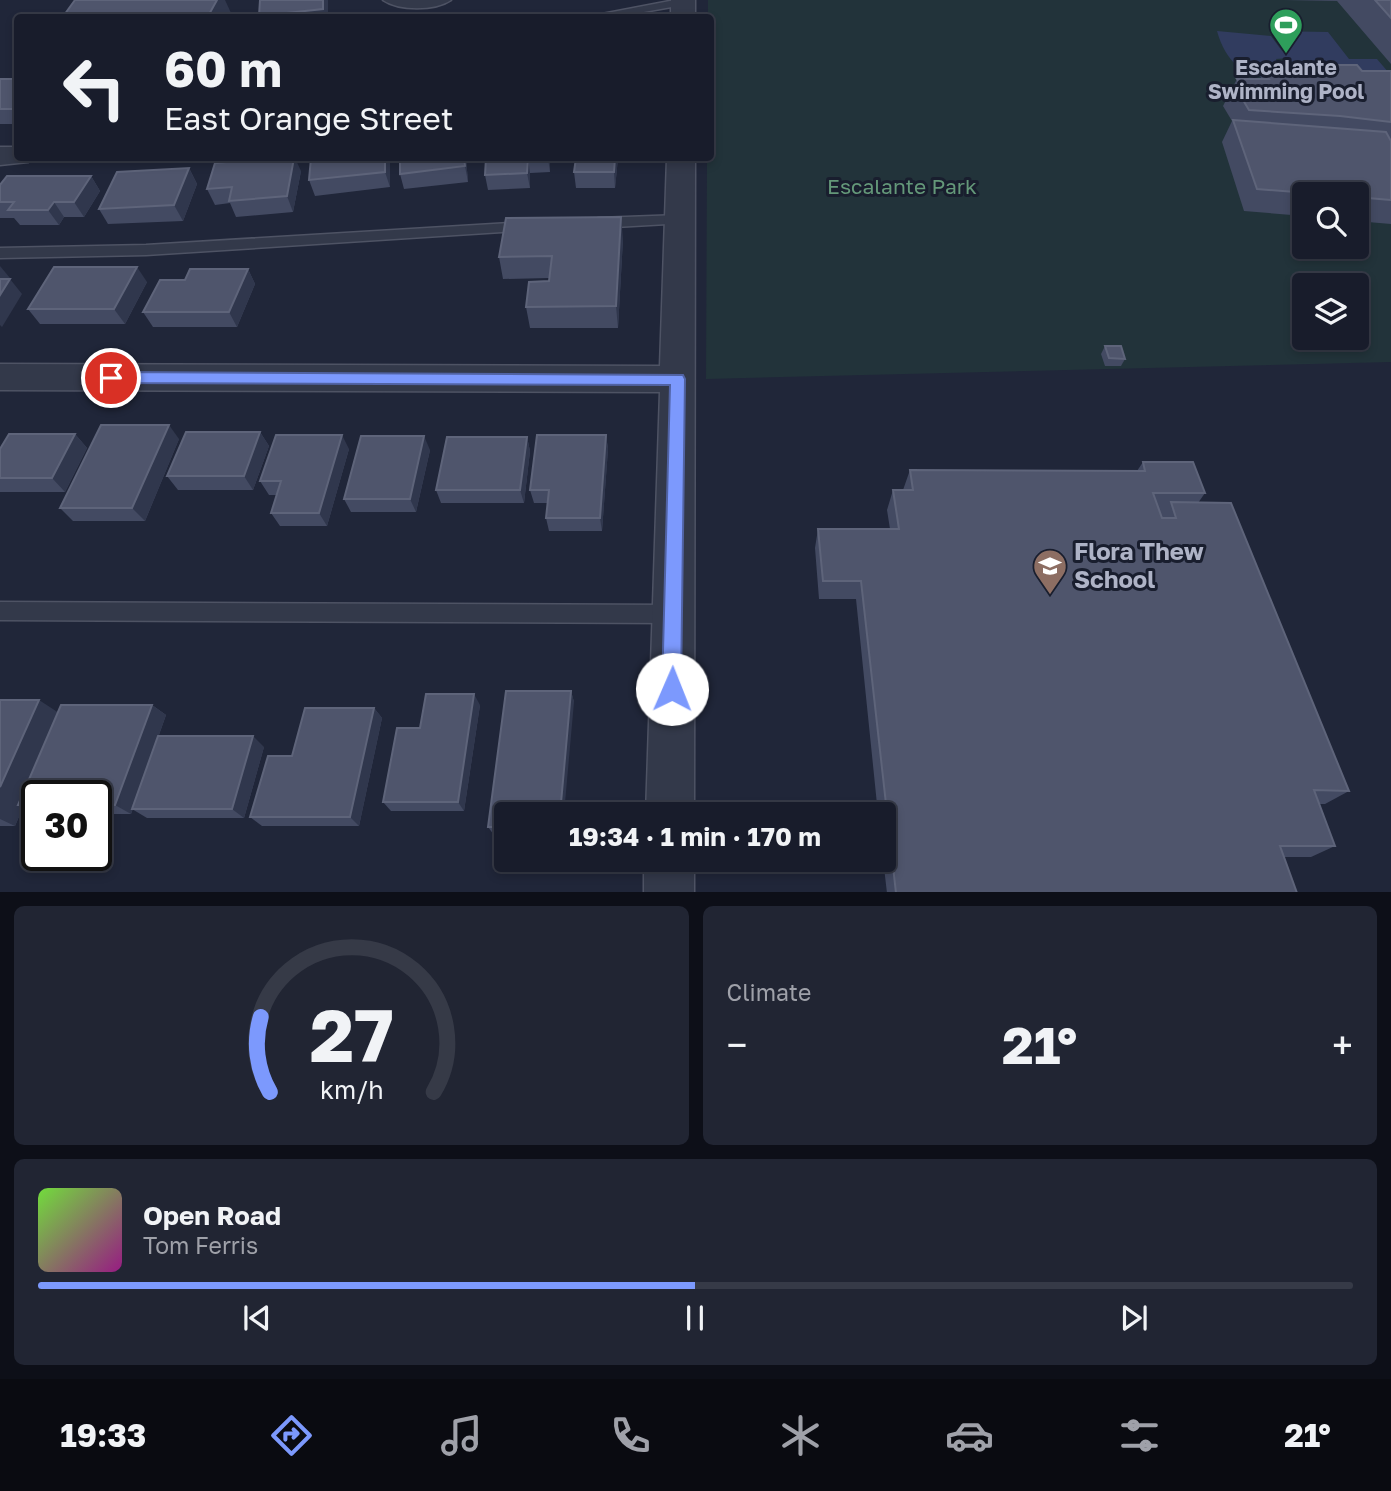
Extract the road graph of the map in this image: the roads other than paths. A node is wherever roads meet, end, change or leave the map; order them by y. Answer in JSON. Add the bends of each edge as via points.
{"nodes":[{"id":1,"x":389,"y":0,"type":"edge"},
{"id":2,"x":445,"y":0,"type":"edge"},
{"id":3,"x":683,"y":6,"type":"edge"},
{"id":4,"x":618,"y":14,"type":"edge"},
{"id":5,"x":681,"y":161,"type":"edge"},
{"id":6,"x":680,"y":220,"type":"junction"},
{"id":7,"x":588,"y":223,"type":"edge"},
{"id":8,"x":546,"y":226,"type":"edge"},
{"id":9,"x":0,"y":253,"type":"edge"},
{"id":10,"x":0,"y":377,"type":"edge"},
{"id":11,"x":677,"y":379,"type":"junction"},
{"id":12,"x":0,"y":611,"type":"edge"},
{"id":13,"x":673,"y":614,"type":"junction"},
{"id":14,"x":670,"y":802,"type":"edge"},
{"id":15,"x":669,"y":872,"type":"edge"},
{"id":16,"x":668,"y":892,"type":"edge"}],
"edges":[{"from":1,"to":2,"type":"lane","via":[[411,5]]},
{"from":3,"to":4,"type":"lane"},
{"from":5,"to":6,"type":"street"},
{"from":6,"to":7,"type":"lane"},
{"from":6,"to":11,"type":"street"},
{"from":8,"to":9,"type":"lane","via":[[146,250]]},
{"from":10,"to":11,"type":"street"},
{"from":11,"to":13,"type":"street"},
{"from":12,"to":13,"type":"lane"},
{"from":13,"to":14,"type":"street"},
{"from":15,"to":16,"type":"street"}]}
